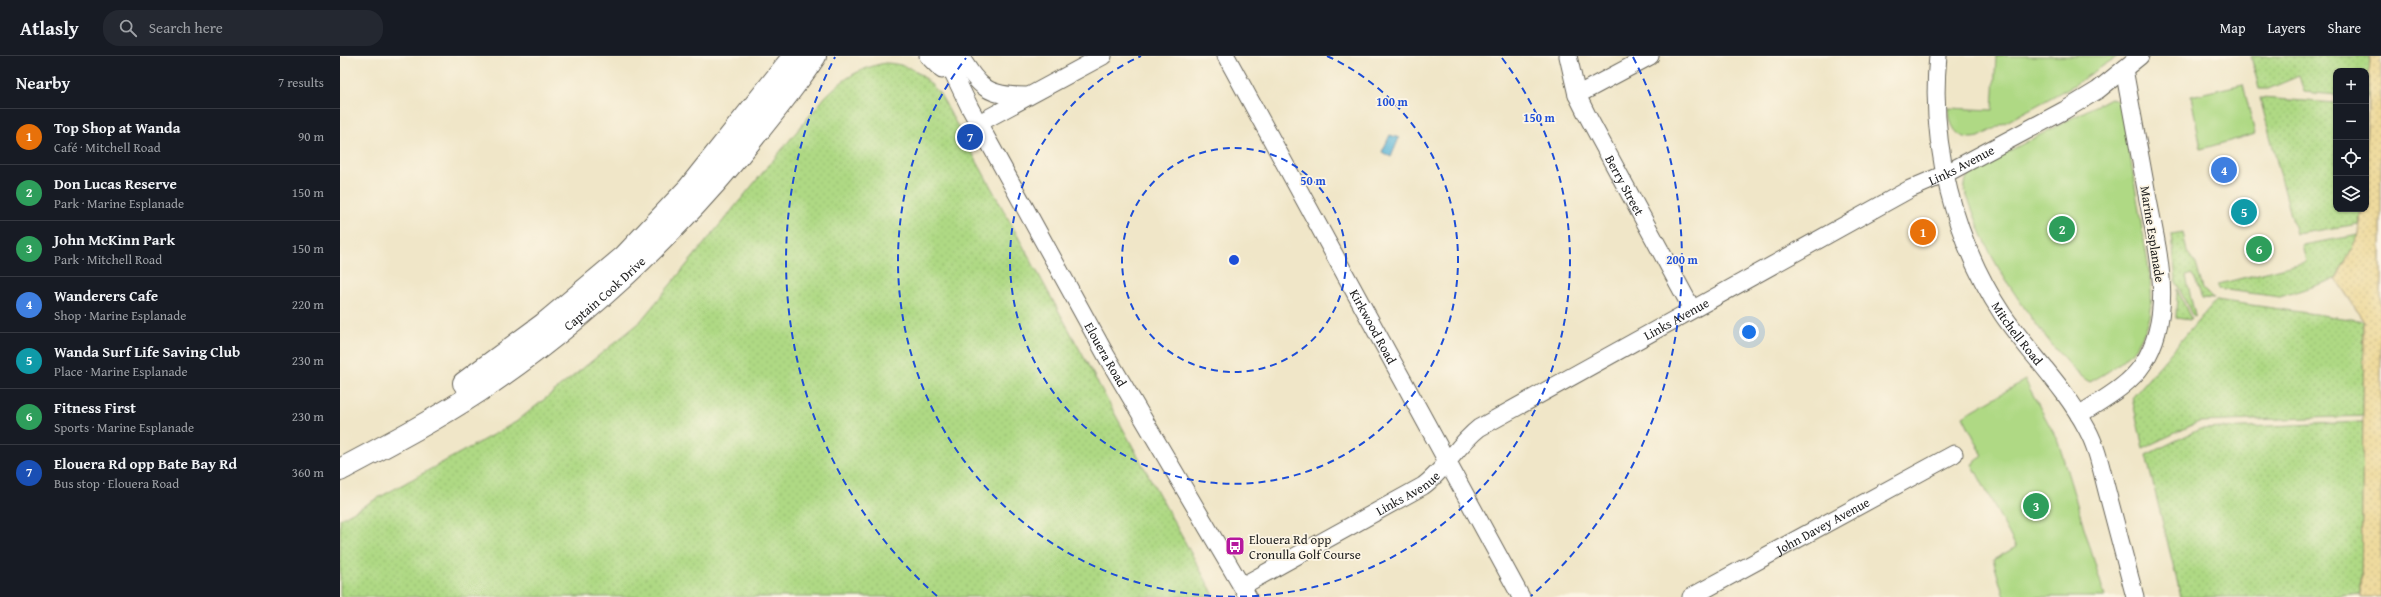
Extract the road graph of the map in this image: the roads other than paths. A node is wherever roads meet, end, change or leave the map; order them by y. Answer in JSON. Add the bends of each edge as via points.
{"nodes":[{"id":1,"x":823,"y":56,"type":"edge"},
{"id":2,"x":928,"y":56,"type":"edge"},
{"id":3,"x":960,"y":56,"type":"edge"},
{"id":4,"x":1103,"y":56,"type":"edge"},
{"id":5,"x":1226,"y":56,"type":"edge"},
{"id":6,"x":1568,"y":56,"type":"edge"},
{"id":7,"x":1650,"y":56,"type":"edge"},
{"id":8,"x":1938,"y":56,"type":"edge"},
{"id":9,"x":2140,"y":56,"type":"edge"},
{"id":10,"x":941,"y":61,"type":"edge"},
{"id":11,"x":804,"y":62,"type":"edge"},
{"id":12,"x":2124,"y":69,"type":"junction"},
{"id":13,"x":1577,"y":95,"type":"junction"},
{"id":14,"x":1028,"y":96,"type":"junction"},
{"id":15,"x":978,"y":123,"type":"junction"},
{"id":16,"x":1945,"y":174,"type":"junction"},
{"id":17,"x":1692,"y":310,"type":"junction"},
{"id":18,"x":2079,"y":415,"type":"junction"},
{"id":19,"x":1954,"y":454,"type":"dead end"},
{"id":20,"x":340,"y":455,"type":"edge"},
{"id":21,"x":1447,"y":460,"type":"junction"},
{"id":22,"x":340,"y":470,"type":"edge"},
{"id":23,"x":1245,"y":591,"type":"edge"},
{"id":24,"x":1520,"y":597,"type":"edge"},
{"id":25,"x":1691,"y":597,"type":"edge"},
{"id":26,"x":2135,"y":597,"type":"edge"}],
"edges":[{"from":1,"to":11,"type":"street"},
{"from":2,"to":10,"type":"street","name":"Elouera Road"},
{"from":3,"to":14,"type":"street","via":[[973,78],[988,89],[1006,96]]},
{"from":4,"to":14,"type":"street"},
{"from":5,"to":21,"type":"street","name":"Kirkwood Road"},
{"from":6,"to":13,"type":"street","name":"Berry Street"},
{"from":7,"to":13,"type":"street"},
{"from":8,"to":16,"type":"street","name":"Mitchell Road","via":[[1937,107]]},
{"from":9,"to":12,"type":"street","name":"Links Avenue"},
{"from":10,"to":15,"type":"street","name":"Elouera Road"},
{"from":11,"to":20,"type":"main road","name":"Captain Cook Drive","via":[[624,257],[544,324],[470,379]]},
{"from":11,"to":22,"type":"main road","name":"Captain Cook Drive","via":[[706,194],[654,248],[594,304],[554,337],[478,391]]},
{"from":12,"to":16,"type":"street","name":"Links Avenue","via":[[2098,90],[2065,110]]},
{"from":12,"to":18,"type":"street","name":"Marine Esplanade","via":[[2162,275],[2159,324],[2142,364],[2129,379]]},
{"from":13,"to":17,"type":"street","name":"Berry Street"},
{"from":14,"to":15,"type":"street"},
{"from":15,"to":23,"type":"street","name":"Elouera Road","via":[[1107,357]]},
{"from":16,"to":17,"type":"street","name":"Links Avenue","via":[[1910,189]]},
{"from":16,"to":18,"type":"street","name":"Mitchell Road","via":[[1968,245],[1984,281],[2003,314]]},
{"from":17,"to":21,"type":"street","name":"Links Avenue","via":[[1479,428],[1460,444]]},
{"from":18,"to":26,"type":"street","name":"Mitchell Road","via":[[2088,430],[2099,461]]},
{"from":19,"to":25,"type":"street","name":"John Davey Avenue"},
{"from":21,"to":23,"type":"street","name":"Links Avenue","via":[[1423,486]]},
{"from":21,"to":24,"type":"street","name":"Kirkwood Road"}]}
